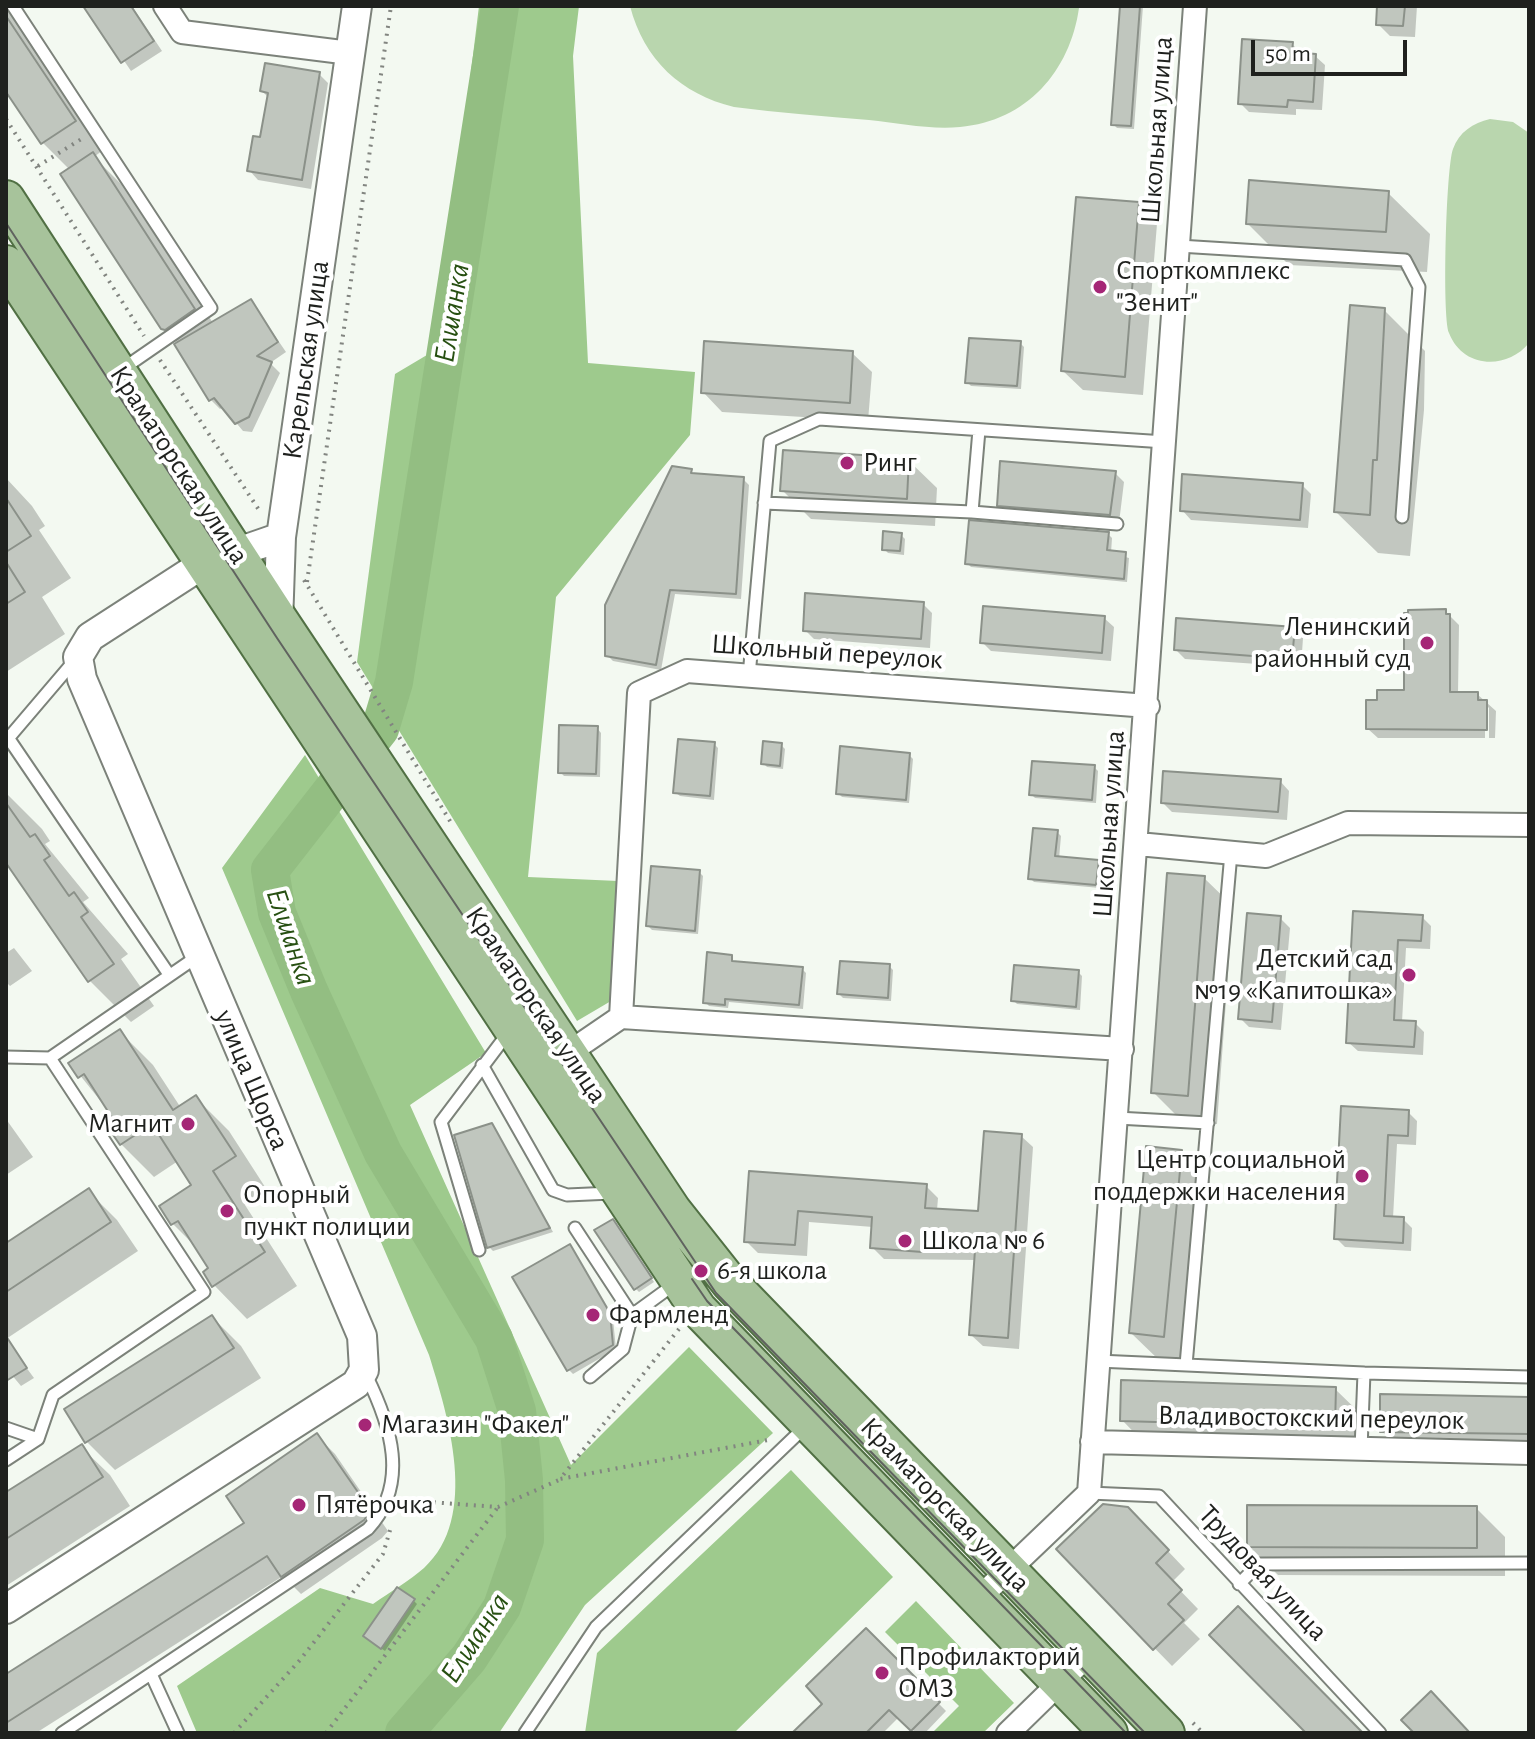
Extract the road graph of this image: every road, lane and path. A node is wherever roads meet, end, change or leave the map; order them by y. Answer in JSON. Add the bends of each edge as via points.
{"nodes":[{"id":1,"x":13,"y":6,"type":"edge"},
{"id":2,"x":165,"y":6,"type":"edge"},
{"id":3,"x":357,"y":6,"type":"edge"},
{"id":4,"x":391,"y":6,"type":"edge"},
{"id":5,"x":1195,"y":6,"type":"edge"},
{"id":6,"x":350,"y":53,"type":"junction"},
{"id":7,"x":6,"y":119,"type":"edge"},
{"id":8,"x":95,"y":130,"type":"junction"},
{"id":9,"x":38,"y":166,"type":"junction"},
{"id":10,"x":6,"y":199,"type":"edge"},
{"id":11,"x":1179,"y":246,"type":"junction"},
{"id":12,"x":19,"y":274,"type":"edge"},
{"id":13,"x":152,"y":349,"type":"junction"},
{"id":14,"x":104,"y":382,"type":"junction"},
{"id":15,"x":979,"y":430,"type":"junction"},
{"id":16,"x":1166,"y":442,"type":"junction"},
{"id":17,"x":764,"y":503,"type":"junction"},
{"id":18,"x":972,"y":512,"type":"junction"},
{"id":19,"x":1402,"y":517,"type":"dead end"},
{"id":20,"x":1117,"y":524,"type":"dead end"},
{"id":21,"x":281,"y":537,"type":"junction"},
{"id":22,"x":220,"y":559,"type":"junction"},
{"id":23,"x":300,"y":573,"type":"dead end"},
{"id":24,"x":307,"y":585,"type":"junction"},
{"id":25,"x":278,"y":618,"type":"junction"},
{"id":26,"x":78,"y":657,"type":"junction"},
{"id":27,"x":275,"y":668,"type":"junction"},
{"id":28,"x":361,"y":675,"type":"dead end"},
{"id":29,"x":749,"y":676,"type":"junction"},
{"id":30,"x":1148,"y":706,"type":"junction"},
{"id":31,"x":328,"y":721,"type":"junction"},
{"id":32,"x":8,"y":740,"type":"edge"},
{"id":33,"x":1529,"y":825,"type":"edge"},
{"id":34,"x":1138,"y":844,"type":"junction"},
{"id":35,"x":1231,"y":853,"type":"junction"},
{"id":36,"x":198,"y":955,"type":"junction"},
{"id":37,"x":168,"y":973,"type":"junction"},
{"id":38,"x":510,"y":1003,"type":"junction"},
{"id":39,"x":621,"y":1017,"type":"junction"},
{"id":40,"x":1122,"y":1049,"type":"junction"},
{"id":41,"x":6,"y":1057,"type":"edge"},
{"id":42,"x":50,"y":1058,"type":"junction"},
{"id":43,"x":556,"y":1062,"type":"junction"},
{"id":44,"x":482,"y":1065,"type":"junction"},
{"id":45,"x":1117,"y":1118,"type":"junction"},
{"id":46,"x":1208,"y":1123,"type":"junction"},
{"id":47,"x":623,"y":1193,"type":"junction"},
{"id":48,"x":575,"y":1228,"type":"dead end"},
{"id":49,"x":479,"y":1250,"type":"dead end"},
{"id":50,"x":679,"y":1281,"type":"junction"},
{"id":51,"x":632,"y":1315,"type":"junction"},
{"id":52,"x":685,"y":1321,"type":"dead end"},
{"id":53,"x":1098,"y":1361,"type":"junction"},
{"id":54,"x":1186,"y":1365,"type":"junction"},
{"id":55,"x":364,"y":1370,"type":"junction"},
{"id":56,"x":1364,"y":1373,"type":"junction"},
{"id":57,"x":590,"y":1377,"type":"dead end"},
{"id":58,"x":1529,"y":1377,"type":"edge"},
{"id":59,"x":836,"y":1393,"type":"junction"},
{"id":60,"x":6,"y":1428,"type":"edge"},
{"id":61,"x":803,"y":1428,"type":"junction"},
{"id":62,"x":38,"y":1439,"type":"junction"},
{"id":63,"x":1092,"y":1442,"type":"junction"},
{"id":64,"x":1361,"y":1449,"type":"junction"},
{"id":65,"x":1529,"y":1453,"type":"edge"},
{"id":66,"x":6,"y":1460,"type":"edge"},
{"id":67,"x":560,"y":1479,"type":"junction"},
{"id":68,"x":1089,"y":1493,"type":"junction"},
{"id":69,"x":389,"y":1499,"type":"junction"},
{"id":70,"x":498,"y":1507,"type":"junction"},
{"id":71,"x":1529,"y":1563,"type":"edge"},
{"id":72,"x":1008,"y":1570,"type":"junction"},
{"id":73,"x":1239,"y":1584,"type":"junction"},
{"id":74,"x":978,"y":1599,"type":"junction"},
{"id":75,"x":6,"y":1609,"type":"edge"},
{"id":76,"x":1089,"y":1654,"type":"junction"},
{"id":77,"x":151,"y":1674,"type":"junction"},
{"id":78,"x":1059,"y":1683,"type":"junction"},
{"id":79,"x":62,"y":1733,"type":"edge"},
{"id":80,"x":178,"y":1733,"type":"edge"},
{"id":81,"x":234,"y":1733,"type":"edge"},
{"id":82,"x":326,"y":1733,"type":"edge"},
{"id":83,"x":525,"y":1733,"type":"edge"},
{"id":84,"x":1008,"y":1733,"type":"edge"},
{"id":85,"x":1109,"y":1733,"type":"edge"},
{"id":86,"x":1166,"y":1733,"type":"edge"},
{"id":87,"x":1380,"y":1733,"type":"edge"}],
"edges":[{"from":1,"to":8,"type":"lane"},
{"from":2,"to":6,"type":"street","via":[[182,32]]},
{"from":3,"to":6,"type":"street","name":"Карельская улица"},
{"from":4,"to":24,"type":"path"},
{"from":5,"to":11,"type":"street","name":"Школьная улица"},
{"from":6,"to":21,"type":"street","name":"Карельская улица"},
{"from":7,"to":9,"type":"path"},
{"from":8,"to":9,"type":"path"},
{"from":8,"to":13,"type":"lane","via":[[211,308]]},
{"from":9,"to":13,"type":"path"},
{"from":10,"to":12,"type":"main road","name":"Краматорская улица"},
{"from":11,"to":16,"type":"street","name":"Школьная улица"},
{"from":11,"to":19,"type":"lane","via":[[1405,260],[1419,287]]},
{"from":12,"to":14,"type":"main road","name":"Краматорская улица"},
{"from":13,"to":14,"type":"lane"},
{"from":13,"to":21,"type":"path","via":[[248,498]]},
{"from":14,"to":22,"type":"main road","name":"Краматорская улица"},
{"from":15,"to":16,"type":"lane"},
{"from":15,"to":17,"type":"lane","via":[[819,419],[770,441]]},
{"from":15,"to":18,"type":"lane"},
{"from":16,"to":30,"type":"street","name":"Школьная улица"},
{"from":17,"to":18,"type":"lane"},
{"from":17,"to":29,"type":"lane"},
{"from":18,"to":20,"type":"lane"},
{"from":21,"to":22,"type":"street"},
{"from":21,"to":25,"type":"street","name":"Карельская улица"},
{"from":22,"to":25,"type":"main road","name":"Краматорская улица"},
{"from":22,"to":26,"type":"street","via":[[90,637]]},
{"from":22,"to":27,"type":"main road","name":"Краматорская улица"},
{"from":23,"to":24,"type":"path"},
{"from":24,"to":28,"type":"path"},
{"from":25,"to":27,"type":"street","name":"Карельская улица"},
{"from":25,"to":31,"type":"main road","name":"Краматорская улица"},
{"from":26,"to":32,"type":"lane"},
{"from":26,"to":36,"type":"street","name":"улица Щорса","via":[[82,679]]},
{"from":27,"to":31,"type":"main road","name":"Краматорская улица"},
{"from":29,"to":30,"type":"street","name":"Школьный переулок"},
{"from":29,"to":39,"type":"street","name":"Школьный переулок","via":[[687,671],[639,693]]},
{"from":30,"to":34,"type":"street","name":"Школьная улица"},
{"from":31,"to":38,"type":"main road","name":"Краматорская улица"},
{"from":32,"to":37,"type":"lane"},
{"from":33,"to":35,"type":"street","via":[[1348,823],[1266,856]]},
{"from":34,"to":35,"type":"street"},
{"from":34,"to":40,"type":"street","name":"Школьная улица"},
{"from":35,"to":46,"type":"lane"},
{"from":36,"to":37,"type":"lane"},
{"from":36,"to":55,"type":"street","name":"улица Щорса","via":[[362,1336]]},
{"from":37,"to":42,"type":"lane"},
{"from":38,"to":43,"type":"main road","name":"Краматорская улица"},
{"from":38,"to":44,"type":"lane"},
{"from":39,"to":40,"type":"street"},
{"from":39,"to":43,"type":"street"},
{"from":40,"to":45,"type":"street","name":"Школьная улица"},
{"from":41,"to":42,"type":"lane"},
{"from":42,"to":62,"type":"lane","via":[[204,1292],[53,1395]]},
{"from":43,"to":47,"type":"main road","name":"Краматорская улица"},
{"from":43,"to":59,"type":"main road","name":"Краматорская улица","via":[[730,1283]]},
{"from":44,"to":47,"type":"lane","via":[[553,1190],[567,1195]]},
{"from":44,"to":49,"type":"lane","via":[[441,1122]]},
{"from":45,"to":46,"type":"lane"},
{"from":45,"to":53,"type":"street","name":"Школьная улица"},
{"from":46,"to":54,"type":"lane"},
{"from":47,"to":50,"type":"main road","name":"Краматорская улица"},
{"from":48,"to":51,"type":"lane"},
{"from":50,"to":51,"type":"lane"},
{"from":50,"to":61,"type":"main road","name":"Краматорская улица"},
{"from":51,"to":57,"type":"lane","via":[[623,1349]]},
{"from":52,"to":67,"type":"path"},
{"from":53,"to":54,"type":"lane"},
{"from":53,"to":63,"type":"street","name":"Школьная улица"},
{"from":54,"to":56,"type":"lane"},
{"from":55,"to":69,"type":"lane","via":[[385,1414]]},
{"from":55,"to":75,"type":"street","via":[[356,1384]]},
{"from":56,"to":58,"type":"lane"},
{"from":56,"to":64,"type":"lane"},
{"from":59,"to":61,"type":"street"},
{"from":59,"to":72,"type":"main road","name":"Краматорская улица"},
{"from":60,"to":62,"type":"lane"},
{"from":61,"to":67,"type":"path"},
{"from":61,"to":74,"type":"main road","name":"Краматорская улица"},
{"from":61,"to":83,"type":"lane","via":[[596,1627]]},
{"from":62,"to":66,"type":"lane"},
{"from":63,"to":64,"type":"street","name":"Владивостокский переулок"},
{"from":63,"to":68,"type":"street","name":"Школьная улица"},
{"from":64,"to":65,"type":"street","name":"Владивостокский переулок"},
{"from":67,"to":70,"type":"path"},
{"from":68,"to":72,"type":"street"},
{"from":68,"to":73,"type":"lane","name":"Трудовая улица","via":[[1159,1496]]},
{"from":69,"to":70,"type":"path"},
{"from":69,"to":77,"type":"lane","via":[[368,1529]]},
{"from":69,"to":81,"type":"path","via":[[391,1530],[383,1554],[300,1660]]},
{"from":70,"to":82,"type":"path"},
{"from":71,"to":73,"type":"lane","via":[[1259,1564]]},
{"from":72,"to":74,"type":"street"},
{"from":72,"to":76,"type":"main road","name":"Краматорская улица"},
{"from":73,"to":87,"type":"lane","name":"Трудовая улица"},
{"from":74,"to":78,"type":"main road","name":"Краматорская улица"},
{"from":76,"to":78,"type":"street"},
{"from":76,"to":86,"type":"main road","name":"Краматорская улица"},
{"from":77,"to":79,"type":"lane"},
{"from":77,"to":80,"type":"lane"},
{"from":78,"to":84,"type":"street"},
{"from":78,"to":85,"type":"main road","name":"Краматорская улица"}]}
